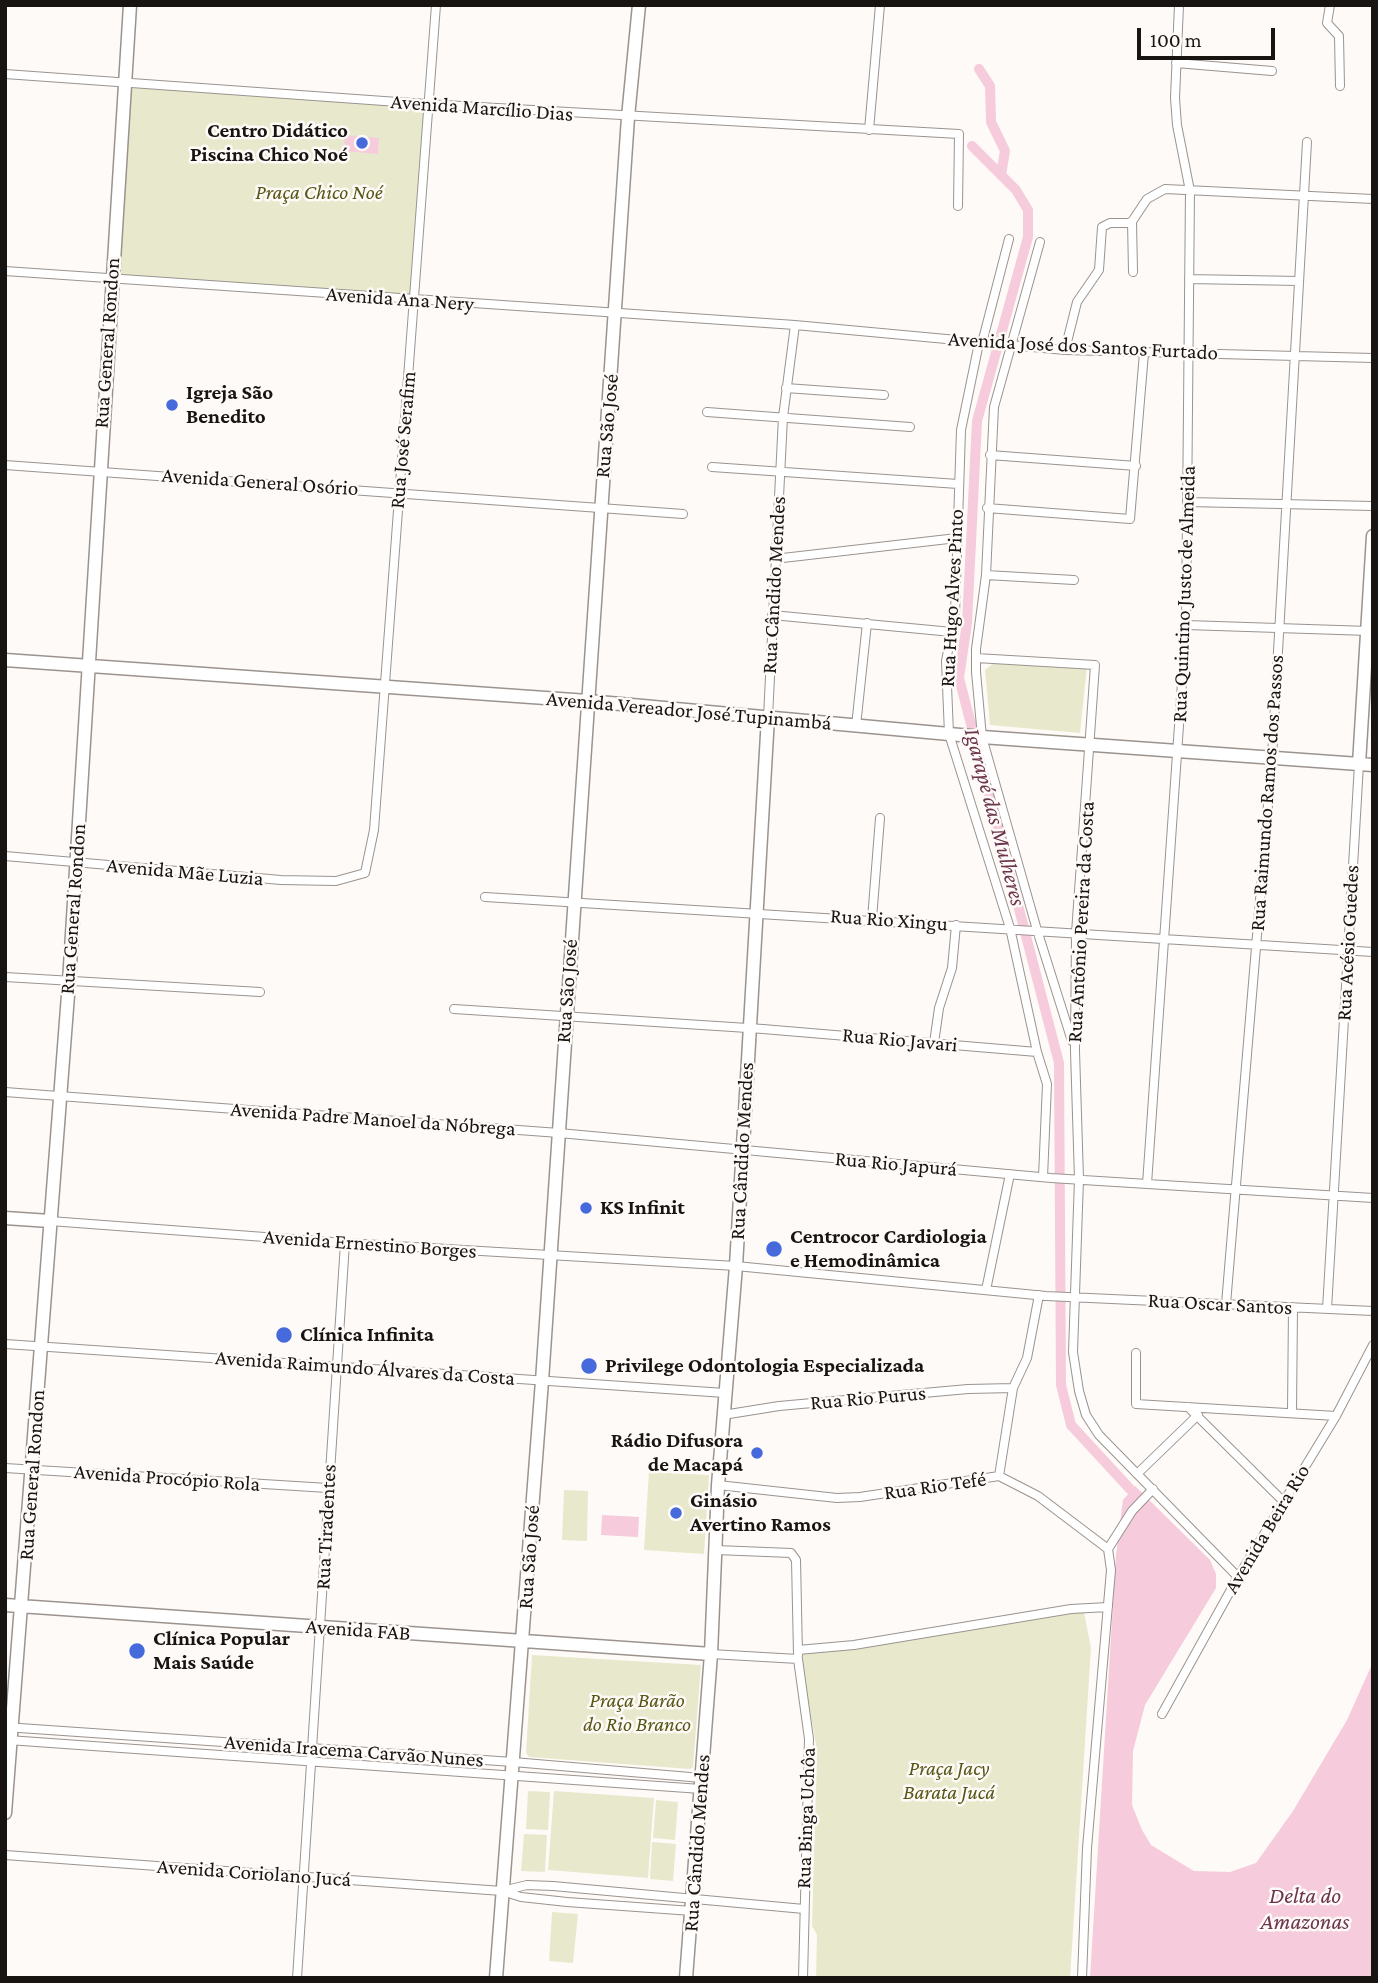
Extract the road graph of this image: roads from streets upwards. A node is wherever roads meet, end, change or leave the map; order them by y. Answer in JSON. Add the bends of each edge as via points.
{"nodes":[{"id":1,"x":130,"y":5,"type":"edge"},
{"id":2,"x":436,"y":5,"type":"edge"},
{"id":3,"x":639,"y":5,"type":"edge"},
{"id":4,"x":880,"y":5,"type":"edge"},
{"id":5,"x":1179,"y":5,"type":"edge"},
{"id":6,"x":1329,"y":5,"type":"edge"},
{"id":7,"x":1176,"y":63,"type":"junction"},
{"id":8,"x":1272,"y":71,"type":"dead end"},
{"id":9,"x":5,"y":74,"type":"edge"},
{"id":10,"x":123,"y":83,"type":"junction"},
{"id":11,"x":1340,"y":86,"type":"dead end"},
{"id":12,"x":426,"y":104,"type":"junction"},
{"id":13,"x":628,"y":117,"type":"junction"},
{"id":14,"x":869,"y":130,"type":"junction"},
{"id":15,"x":1307,"y":142,"type":"dead end"},
{"id":16,"x":1190,"y":191,"type":"junction"},
{"id":17,"x":1303,"y":195,"type":"junction"},
{"id":18,"x":1373,"y":199,"type":"edge"},
{"id":19,"x":958,"y":206,"type":"dead end"},
{"id":20,"x":1132,"y":221,"type":"junction"},
{"id":21,"x":1009,"y":239,"type":"dead end"},
{"id":22,"x":1040,"y":242,"type":"dead end"},
{"id":23,"x":5,"y":271,"type":"edge"},
{"id":24,"x":1133,"y":272,"type":"dead end"},
{"id":25,"x":111,"y":279,"type":"junction"},
{"id":26,"x":1189,"y":279,"type":"junction"},
{"id":27,"x":1299,"y":281,"type":"junction"},
{"id":28,"x":415,"y":300,"type":"junction"},
{"id":29,"x":617,"y":314,"type":"junction"},
{"id":30,"x":795,"y":325,"type":"junction"},
{"id":31,"x":983,"y":343,"type":"junction"},
{"id":32,"x":1009,"y":346,"type":"junction"},
{"id":33,"x":1065,"y":350,"type":"junction"},
{"id":34,"x":1144,"y":353,"type":"junction"},
{"id":35,"x":1189,"y":353,"type":"junction"},
{"id":36,"x":1296,"y":356,"type":"junction"},
{"id":37,"x":1373,"y":358,"type":"edge"},
{"id":38,"x":786,"y":388,"type":"junction"},
{"id":39,"x":884,"y":395,"type":"dead end"},
{"id":40,"x":707,"y":412,"type":"dead end"},
{"id":41,"x":783,"y":417,"type":"junction"},
{"id":42,"x":910,"y":427,"type":"dead end"},
{"id":43,"x":990,"y":455,"type":"junction"},
{"id":44,"x":5,"y":465,"type":"edge"},
{"id":45,"x":1136,"y":466,"type":"junction"},
{"id":46,"x":712,"y":467,"type":"dead end"},
{"id":47,"x":100,"y":470,"type":"junction"},
{"id":48,"x":779,"y":471,"type":"junction"},
{"id":49,"x":958,"y":484,"type":"junction"},
{"id":50,"x":399,"y":492,"type":"junction"},
{"id":51,"x":1188,"y":502,"type":"junction"},
{"id":52,"x":1287,"y":502,"type":"junction"},
{"id":53,"x":1373,"y":506,"type":"edge"},
{"id":54,"x":601,"y":507,"type":"junction"},
{"id":55,"x":987,"y":508,"type":"junction"},
{"id":56,"x":683,"y":514,"type":"dead end"},
{"id":57,"x":1373,"y":536,"type":"edge"},
{"id":58,"x":957,"y":538,"type":"junction"},
{"id":59,"x":774,"y":559,"type":"junction"},
{"id":60,"x":986,"y":575,"type":"junction"},
{"id":61,"x":1074,"y":580,"type":"dead end"},
{"id":62,"x":772,"y":615,"type":"junction"},
{"id":63,"x":867,"y":623,"type":"junction"},
{"id":64,"x":1186,"y":625,"type":"junction"},
{"id":65,"x":1280,"y":628,"type":"junction"},
{"id":66,"x":952,"y":632,"type":"junction"},
{"id":67,"x":1370,"y":632,"type":"edge"},
{"id":68,"x":976,"y":658,"type":"junction"},
{"id":69,"x":5,"y":660,"type":"edge"},
{"id":70,"x":90,"y":666,"type":"junction"},
{"id":71,"x":384,"y":686,"type":"junction"},
{"id":72,"x":588,"y":701,"type":"junction"},
{"id":73,"x":768,"y":717,"type":"junction"},
{"id":74,"x":856,"y":726,"type":"junction"},
{"id":75,"x":953,"y":734,"type":"junction"},
{"id":76,"x":980,"y":737,"type":"junction"},
{"id":77,"x":1090,"y":743,"type":"junction"},
{"id":78,"x":1179,"y":750,"type":"junction"},
{"id":79,"x":1272,"y":757,"type":"junction"},
{"id":80,"x":1359,"y":764,"type":"junction"},
{"id":81,"x":1373,"y":765,"type":"edge"},
{"id":82,"x":880,"y":818,"type":"dead end"},
{"id":83,"x":5,"y":856,"type":"edge"},
{"id":84,"x":76,"y":862,"type":"junction"},
{"id":85,"x":365,"y":873,"type":"joint"},
{"id":86,"x":485,"y":897,"type":"dead end"},
{"id":87,"x":573,"y":901,"type":"junction"},
{"id":88,"x":761,"y":912,"type":"junction"},
{"id":89,"x":872,"y":919,"type":"junction"},
{"id":90,"x":956,"y":925,"type":"junction"},
{"id":91,"x":1011,"y":928,"type":"junction"},
{"id":92,"x":1032,"y":930,"type":"junction"},
{"id":93,"x":1076,"y":933,"type":"junction"},
{"id":94,"x":1167,"y":938,"type":"junction"},
{"id":95,"x":1256,"y":944,"type":"junction"},
{"id":96,"x":1348,"y":950,"type":"junction"},
{"id":97,"x":1373,"y":952,"type":"edge"},
{"id":98,"x":5,"y":977,"type":"edge"},
{"id":99,"x":69,"y":982,"type":"junction"},
{"id":100,"x":260,"y":992,"type":"dead end"},
{"id":101,"x":454,"y":1009,"type":"dead end"},
{"id":102,"x":565,"y":1017,"type":"junction"},
{"id":103,"x":757,"y":1028,"type":"junction"},
{"id":104,"x":934,"y":1043,"type":"junction"},
{"id":105,"x":1075,"y":1051,"type":"junction"},
{"id":106,"x":1037,"y":1052,"type":"junction"},
{"id":107,"x":5,"y":1092,"type":"edge"},
{"id":108,"x":60,"y":1096,"type":"junction"},
{"id":109,"x":559,"y":1133,"type":"junction"},
{"id":110,"x":740,"y":1150,"type":"junction"},
{"id":111,"x":1010,"y":1174,"type":"junction"},
{"id":112,"x":1047,"y":1177,"type":"junction"},
{"id":113,"x":1077,"y":1179,"type":"junction"},
{"id":114,"x":1147,"y":1184,"type":"junction"},
{"id":115,"x":1235,"y":1189,"type":"junction"},
{"id":116,"x":1334,"y":1195,"type":"junction"},
{"id":117,"x":1373,"y":1198,"type":"edge"},
{"id":118,"x":5,"y":1218,"type":"edge"},
{"id":119,"x":50,"y":1221,"type":"junction"},
{"id":120,"x":345,"y":1243,"type":"junction"},
{"id":121,"x":548,"y":1256,"type":"junction"},
{"id":122,"x":736,"y":1266,"type":"junction"},
{"id":123,"x":986,"y":1290,"type":"junction"},
{"id":124,"x":1043,"y":1296,"type":"junction"},
{"id":125,"x":1072,"y":1297,"type":"junction"},
{"id":126,"x":1226,"y":1304,"type":"junction"},
{"id":127,"x":1293,"y":1307,"type":"junction"},
{"id":128,"x":1327,"y":1309,"type":"junction"},
{"id":129,"x":1373,"y":1311,"type":"edge"},
{"id":130,"x":5,"y":1344,"type":"edge"},
{"id":131,"x":1373,"y":1345,"type":"edge"},
{"id":132,"x":41,"y":1346,"type":"junction"},
{"id":133,"x":1136,"y":1353,"type":"dead end"},
{"id":134,"x":336,"y":1366,"type":"junction"},
{"id":135,"x":542,"y":1381,"type":"junction"},
{"id":136,"x":1013,"y":1388,"type":"junction"},
{"id":137,"x":724,"y":1393,"type":"junction"},
{"id":138,"x":1188,"y":1407,"type":"junction"},
{"id":139,"x":1205,"y":1408,"type":"junction"},
{"id":140,"x":1292,"y":1412,"type":"junction"},
{"id":141,"x":723,"y":1416,"type":"junction"},
{"id":142,"x":1336,"y":1416,"type":"junction"},
{"id":143,"x":1196,"y":1417,"type":"junction"},
{"id":144,"x":5,"y":1468,"type":"edge"},
{"id":145,"x":32,"y":1470,"type":"junction"},
{"id":146,"x":1137,"y":1474,"type":"junction"},
{"id":147,"x":999,"y":1476,"type":"junction"},
{"id":148,"x":718,"y":1486,"type":"junction"},
{"id":149,"x":328,"y":1488,"type":"junction"},
{"id":150,"x":1153,"y":1489,"type":"junction"},
{"id":151,"x":1283,"y":1502,"type":"junction"},
{"id":152,"x":716,"y":1549,"type":"junction"},
{"id":153,"x":1108,"y":1549,"type":"junction"},
{"id":154,"x":1238,"y":1577,"type":"junction"},
{"id":155,"x":5,"y":1605,"type":"edge"},
{"id":156,"x":22,"y":1606,"type":"junction"},
{"id":157,"x":1108,"y":1607,"type":"junction"},
{"id":158,"x":320,"y":1627,"type":"junction"},
{"id":159,"x":523,"y":1640,"type":"junction"},
{"id":160,"x":712,"y":1654,"type":"junction"},
{"id":161,"x":798,"y":1654,"type":"junction"},
{"id":162,"x":1162,"y":1714,"type":"dead end"},
{"id":163,"x":9,"y":1734,"type":"edge"},
{"id":164,"x":94,"y":1735,"type":"junction"},
{"id":165,"x":93,"y":1747,"type":"junction"},
{"id":166,"x":312,"y":1748,"type":"junction"},
{"id":167,"x":311,"y":1762,"type":"junction"},
{"id":168,"x":513,"y":1768,"type":"junction"},
{"id":169,"x":701,"y":1784,"type":"junction"},
{"id":170,"x":5,"y":1812,"type":"edge"},
{"id":171,"x":5,"y":1855,"type":"edge"},
{"id":172,"x":303,"y":1876,"type":"junction"},
{"id":173,"x":502,"y":1891,"type":"junction"},
{"id":174,"x":692,"y":1905,"type":"junction"},
{"id":175,"x":804,"y":1909,"type":"junction"},
{"id":176,"x":297,"y":1978,"type":"edge"},
{"id":177,"x":496,"y":1978,"type":"edge"},
{"id":178,"x":686,"y":1978,"type":"edge"},
{"id":179,"x":803,"y":1978,"type":"edge"},
{"id":180,"x":1082,"y":1978,"type":"edge"}],
"edges":[{"from":1,"to":10,"type":"street","name":"Rua General Rondon"},
{"from":2,"to":12,"type":"street","name":"Rua José Serafim"},
{"from":3,"to":13,"type":"street","name":"Rua São José"},
{"from":4,"to":14,"type":"street"},
{"from":5,"to":7,"type":"street","name":"Rua Quintino Justo de Almeida"},
{"from":6,"to":11,"type":"street","via":[[1327,23],[1339,36]]},
{"from":7,"to":8,"type":"street"},
{"from":7,"to":16,"type":"street","name":"Rua Quintino Justo de Almeida","via":[[1177,125]]},
{"from":9,"to":10,"type":"street","name":"Avenida Marcílio Dias"},
{"from":10,"to":12,"type":"street","name":"Avenida Marcílio Dias"},
{"from":10,"to":25,"type":"street","name":"Rua General Rondon"},
{"from":12,"to":13,"type":"street","name":"Avenida Marcílio Dias"},
{"from":12,"to":28,"type":"street","name":"Rua José Serafim"},
{"from":13,"to":14,"type":"street","name":"Avenida Marcílio Dias"},
{"from":13,"to":29,"type":"street","name":"Rua São José"},
{"from":14,"to":19,"type":"street","name":"Avenida Marcílio Dias","via":[[959,134]]},
{"from":15,"to":17,"type":"street","name":"Rua Raimundo Ramos dos Passos"},
{"from":16,"to":17,"type":"street"},
{"from":16,"to":20,"type":"street","via":[[1165,189],[1147,199]]},
{"from":16,"to":26,"type":"street","name":"Rua Quintino Justo de Almeida"},
{"from":17,"to":18,"type":"street"},
{"from":17,"to":27,"type":"street","name":"Rua Raimundo Ramos dos Passos"},
{"from":20,"to":24,"type":"street"},
{"from":20,"to":33,"type":"street","via":[[1102,227],[1099,270],[1077,302]]},
{"from":21,"to":31,"type":"street","name":"Rua Hugo Alves Pinto"},
{"from":22,"to":32,"type":"street","name":"Rua Hugo Alves Pinto"},
{"from":23,"to":25,"type":"street","name":"Avenida Ana Nery"},
{"from":25,"to":28,"type":"street","name":"Avenida Ana Nery"},
{"from":25,"to":47,"type":"street","name":"Rua General Rondon"},
{"from":26,"to":27,"type":"street"},
{"from":26,"to":35,"type":"street","name":"Rua Quintino Justo de Almeida"},
{"from":27,"to":36,"type":"street","name":"Rua Raimundo Ramos dos Passos"},
{"from":28,"to":29,"type":"street","name":"Avenida Ana Nery"},
{"from":28,"to":50,"type":"street","name":"Rua José Serafim"},
{"from":29,"to":30,"type":"street","name":"Avenida Ana Nery"},
{"from":29,"to":54,"type":"street","name":"Rua São José"},
{"from":30,"to":31,"type":"street","name":"Avenida José dos Santos Furtado"},
{"from":30,"to":38,"type":"street","name":"Rua Cândido Mendes"},
{"from":31,"to":32,"type":"street","name":"Avenida José dos Santos Furtado"},
{"from":31,"to":49,"type":"street","name":"Rua Hugo Alves Pinto","via":[[961,430]]},
{"from":32,"to":33,"type":"street","name":"Avenida José dos Santos Furtado"},
{"from":32,"to":43,"type":"street","name":"Rua Hugo Alves Pinto","via":[[994,407]]},
{"from":33,"to":34,"type":"street","name":"Avenida José dos Santos Furtado"},
{"from":34,"to":35,"type":"street","name":"Avenida José dos Santos Furtado"},
{"from":34,"to":45,"type":"street"},
{"from":35,"to":36,"type":"street","name":"Avenida José dos Santos Furtado"},
{"from":35,"to":51,"type":"street","name":"Rua Quintino Justo de Almeida"},
{"from":36,"to":37,"type":"street","name":"Avenida José dos Santos Furtado"},
{"from":36,"to":52,"type":"street","name":"Rua Raimundo Ramos dos Passos"},
{"from":38,"to":39,"type":"street"},
{"from":38,"to":41,"type":"street","name":"Rua Cândido Mendes"},
{"from":40,"to":41,"type":"street"},
{"from":41,"to":42,"type":"street"},
{"from":41,"to":48,"type":"street","name":"Rua Cândido Mendes"},
{"from":43,"to":45,"type":"street"},
{"from":43,"to":55,"type":"street","name":"Rua Hugo Alves Pinto"},
{"from":44,"to":47,"type":"street","name":"Avenida General Osório"},
{"from":45,"to":55,"type":"street","via":[[1130,519]]},
{"from":46,"to":48,"type":"street"},
{"from":47,"to":50,"type":"street","name":"Avenida General Osório"},
{"from":47,"to":70,"type":"street","name":"Rua General Rondon"},
{"from":48,"to":49,"type":"street"},
{"from":48,"to":59,"type":"street","name":"Rua Cândido Mendes"},
{"from":49,"to":58,"type":"street","name":"Rua Hugo Alves Pinto"},
{"from":50,"to":54,"type":"street","name":"Avenida General Osório"},
{"from":50,"to":71,"type":"street","name":"Rua José Serafim"},
{"from":51,"to":52,"type":"street"},
{"from":51,"to":64,"type":"street","name":"Rua Quintino Justo de Almeida"},
{"from":52,"to":53,"type":"street"},
{"from":52,"to":65,"type":"street","name":"Rua Raimundo Ramos dos Passos"},
{"from":54,"to":56,"type":"street","name":"Avenida General Osório"},
{"from":54,"to":72,"type":"street","name":"Rua São José"},
{"from":55,"to":60,"type":"street","name":"Rua Hugo Alves Pinto"},
{"from":57,"to":67,"type":"street","name":"Rua Acésio Guedes"},
{"from":58,"to":59,"type":"street"},
{"from":58,"to":66,"type":"street","name":"Rua Hugo Alves Pinto"},
{"from":59,"to":62,"type":"street","name":"Rua Cândido Mendes"},
{"from":60,"to":61,"type":"street"},
{"from":60,"to":68,"type":"street","name":"Rua Hugo Alves Pinto"},
{"from":62,"to":63,"type":"street"},
{"from":62,"to":73,"type":"street","name":"Rua Cândido Mendes"},
{"from":63,"to":66,"type":"street"},
{"from":63,"to":74,"type":"street"},
{"from":64,"to":65,"type":"street"},
{"from":64,"to":78,"type":"street","name":"Rua Quintino Justo de Almeida"},
{"from":65,"to":67,"type":"street"},
{"from":65,"to":79,"type":"street","name":"Rua Raimundo Ramos dos Passos"},
{"from":66,"to":75,"type":"street","name":"Rua Hugo Alves Pinto","via":[[946,661]]},
{"from":67,"to":80,"type":"street","name":"Rua Acésio Guedes"},
{"from":68,"to":76,"type":"street","name":"Rua Hugo Alves Pinto"},
{"from":68,"to":77,"type":"street","name":"Rua Antônio Pereira da Costa","via":[[1096,665]]},
{"from":69,"to":70,"type":"street","name":"Avenida Vereador José Tupinambá"},
{"from":70,"to":71,"type":"street","name":"Avenida Vereador José Tupinambá"},
{"from":70,"to":84,"type":"street","name":"Rua General Rondon"},
{"from":71,"to":72,"type":"street","name":"Avenida Vereador José Tupinambá"},
{"from":71,"to":85,"type":"street","name":"Rua José Serafim","via":[[372,849]]},
{"from":72,"to":73,"type":"street","name":"Avenida Vereador José Tupinambá"},
{"from":72,"to":87,"type":"street","name":"Rua São José"},
{"from":73,"to":74,"type":"street","name":"Avenida Vereador José Tupinambá"},
{"from":73,"to":88,"type":"street","name":"Rua Cândido Mendes"},
{"from":74,"to":75,"type":"street","name":"Avenida Vereador José Tupinambá"},
{"from":75,"to":76,"type":"street","name":"Avenida Vereador José Tupinambá"},
{"from":75,"to":91,"type":"street","name":"Rua Hugo Alves Pinto"},
{"from":76,"to":77,"type":"street","name":"Avenida Vereador José Tupinambá"},
{"from":76,"to":92,"type":"street","name":"Rua Hugo Alves Pinto"},
{"from":77,"to":78,"type":"street","name":"Avenida Vereador José Tupinambá"},
{"from":77,"to":93,"type":"street","name":"Rua Antônio Pereira da Costa"},
{"from":78,"to":79,"type":"street","name":"Avenida Vereador José Tupinambá"},
{"from":78,"to":94,"type":"street","name":"Rua Quintino Justo de Almeida"},
{"from":79,"to":80,"type":"street","name":"Avenida Vereador José Tupinambá"},
{"from":79,"to":95,"type":"street","name":"Rua Raimundo Ramos dos Passos"},
{"from":80,"to":81,"type":"street","name":"Avenida Vereador José Tupinambá"},
{"from":80,"to":96,"type":"street","name":"Rua Acésio Guedes"},
{"from":82,"to":89,"type":"street"},
{"from":83,"to":84,"type":"street","name":"Avenida Mãe Luzia"},
{"from":84,"to":85,"type":"street","name":"Avenida Mãe Luzia","via":[[301,881],[336,881]]},
{"from":84,"to":99,"type":"street","name":"Rua General Rondon"},
{"from":86,"to":87,"type":"street"},
{"from":87,"to":88,"type":"street"},
{"from":87,"to":102,"type":"street","name":"Rua São José"},
{"from":88,"to":89,"type":"street","name":"Rua Rio Xingu"},
{"from":88,"to":103,"type":"street","name":"Rua Cândido Mendes"},
{"from":89,"to":90,"type":"street","name":"Rua Rio Xingu"},
{"from":90,"to":91,"type":"street","name":"Rua Rio Xingu"},
{"from":90,"to":104,"type":"street","via":[[952,968]]},
{"from":91,"to":92,"type":"street"},
{"from":91,"to":106,"type":"street","name":"Rua Hugo Alves Pinto"},
{"from":92,"to":93,"type":"street"},
{"from":92,"to":105,"type":"street","name":"Rua Hugo Alves Pinto"},
{"from":93,"to":94,"type":"street"},
{"from":93,"to":105,"type":"street","name":"Rua Antônio Pereira da Costa"},
{"from":94,"to":95,"type":"street"},
{"from":94,"to":114,"type":"street","name":"Rua Quintino Justo de Almeida"},
{"from":95,"to":96,"type":"street"},
{"from":95,"to":115,"type":"street","name":"Rua Raimundo Ramos dos Passos"},
{"from":96,"to":97,"type":"street"},
{"from":96,"to":116,"type":"street","name":"Rua Acésio Guedes"},
{"from":98,"to":99,"type":"street"},
{"from":99,"to":100,"type":"street"},
{"from":99,"to":108,"type":"street","name":"Rua General Rondon"},
{"from":101,"to":102,"type":"street","name":"Rua Rio Javari"},
{"from":102,"to":103,"type":"street","name":"Rua Rio Javari"},
{"from":102,"to":109,"type":"street","name":"Rua São José"},
{"from":103,"to":104,"type":"street","name":"Rua Rio Javari"},
{"from":103,"to":110,"type":"street","name":"Rua Cândido Mendes"},
{"from":104,"to":106,"type":"street","name":"Rua Rio Javari"},
{"from":105,"to":113,"type":"street","name":"Rua Antônio Pereira da Costa"},
{"from":106,"to":112,"type":"street","name":"Rua Hugo Alves Pinto","via":[[1049,1104]]},
{"from":107,"to":108,"type":"street","name":"Avenida Padre Manoel da Nóbrega"},
{"from":108,"to":109,"type":"street","name":"Avenida Padre Manoel da Nóbrega"},
{"from":108,"to":119,"type":"street","name":"Rua General Rondon"},
{"from":109,"to":110,"type":"street","name":"Avenida Padre Manoel da Nóbrega"},
{"from":109,"to":121,"type":"street","name":"Rua São José"},
{"from":110,"to":111,"type":"street","name":"Rua Rio Japurá"},
{"from":110,"to":122,"type":"street","name":"Rua Cândido Mendes"},
{"from":111,"to":112,"type":"street","name":"Rua Rio Japurá"},
{"from":111,"to":123,"type":"street"},
{"from":112,"to":113,"type":"street","name":"Rua Rio Japurá"},
{"from":113,"to":114,"type":"street"},
{"from":113,"to":125,"type":"street","name":"Rua Antônio Pereira da Costa"},
{"from":114,"to":115,"type":"street"},
{"from":115,"to":116,"type":"street"},
{"from":115,"to":126,"type":"street","name":"Rua Raimundo Ramos dos Passos"},
{"from":116,"to":117,"type":"street"},
{"from":116,"to":128,"type":"street","name":"Rua Acésio Guedes"},
{"from":118,"to":119,"type":"street","name":"Avenida Ernestino Borges"},
{"from":119,"to":120,"type":"street","name":"Avenida Ernestino Borges"},
{"from":119,"to":132,"type":"street","name":"Rua General Rondon"},
{"from":120,"to":121,"type":"street","name":"Avenida Ernestino Borges"},
{"from":120,"to":134,"type":"street","name":"Rua Tiradentes"},
{"from":121,"to":122,"type":"street","name":"Avenida Ernestino Borges"},
{"from":121,"to":135,"type":"street","name":"Rua São José"},
{"from":122,"to":123,"type":"street"},
{"from":122,"to":137,"type":"street","name":"Rua Cândido Mendes"},
{"from":123,"to":124,"type":"street"},
{"from":124,"to":125,"type":"street","name":"Rua Oscar Santos"},
{"from":124,"to":136,"type":"street","via":[[1027,1358]]},
{"from":125,"to":126,"type":"street","name":"Rua Oscar Santos"},
{"from":125,"to":146,"type":"street","name":"Rua Antônio Pereira da Costa","via":[[1073,1352],[1086,1415]]},
{"from":126,"to":127,"type":"street","name":"Rua Oscar Santos"},
{"from":127,"to":128,"type":"street","name":"Rua Oscar Santos"},
{"from":127,"to":140,"type":"street"},
{"from":128,"to":129,"type":"street","name":"Rua Oscar Santos"},
{"from":130,"to":132,"type":"street","name":"Avenida Raimundo Álvares da Costa"},
{"from":131,"to":142,"type":"street","name":"Avenida Beira Rio"},
{"from":132,"to":134,"type":"street","name":"Avenida Raimundo Álvares da Costa"},
{"from":132,"to":145,"type":"street","name":"Rua General Rondon"},
{"from":133,"to":138,"type":"street","via":[[1136,1404]]},
{"from":134,"to":135,"type":"street","name":"Avenida Raimundo Álvares da Costa"},
{"from":134,"to":149,"type":"street","name":"Rua Tiradentes"},
{"from":135,"to":137,"type":"street","name":"Avenida Raimundo Álvares da Costa"},
{"from":135,"to":159,"type":"street","name":"Rua São José"},
{"from":136,"to":141,"type":"street","name":"Rua Rio Purus","via":[[779,1406]]},
{"from":136,"to":147,"type":"street"},
{"from":137,"to":141,"type":"street","name":"Rua Cândido Mendes"},
{"from":138,"to":139,"type":"street"},
{"from":138,"to":143,"type":"street"},
{"from":139,"to":140,"type":"street"},
{"from":139,"to":143,"type":"street"},
{"from":140,"to":142,"type":"street"},
{"from":141,"to":148,"type":"street","name":"Rua Cândido Mendes"},
{"from":142,"to":151,"type":"street","name":"Avenida Beira Rio"},
{"from":143,"to":146,"type":"street"},
{"from":143,"to":151,"type":"street"},
{"from":144,"to":145,"type":"street","name":"Avenida Procópio Rola"},
{"from":145,"to":149,"type":"street","name":"Avenida Procópio Rola"},
{"from":145,"to":156,"type":"street","name":"Rua General Rondon"},
{"from":146,"to":150,"type":"street","name":"Rua Antônio Pereira da Costa"},
{"from":147,"to":148,"type":"street","name":"Rua Rio Tefé","via":[[836,1498]]},
{"from":147,"to":153,"type":"street","name":"Rua Rio Tefé","via":[[1038,1496]]},
{"from":148,"to":152,"type":"street","name":"Rua Cândido Mendes"},
{"from":149,"to":158,"type":"street","name":"Rua Tiradentes"},
{"from":150,"to":153,"type":"street","via":[[1132,1511]]},
{"from":150,"to":154,"type":"street","name":"Rua Antônio Pereira da Costa"},
{"from":151,"to":154,"type":"street","name":"Avenida Beira Rio"},
{"from":152,"to":160,"type":"street","name":"Rua Cândido Mendes"},
{"from":152,"to":161,"type":"street","name":"Rua Binga Uchôa","via":[[791,1553],[796,1560]]},
{"from":153,"to":157,"type":"street"},
{"from":154,"to":162,"type":"street","name":"Avenida Beira Rio"},
{"from":155,"to":156,"type":"street","name":"Avenida FAB"},
{"from":156,"to":158,"type":"street","name":"Avenida FAB"},
{"from":156,"to":163,"type":"street","name":"Rua General Rondon"},
{"from":157,"to":161,"type":"street","via":[[1071,1609]]},
{"from":157,"to":180,"type":"street","via":[[1087,1848]]},
{"from":158,"to":159,"type":"street","name":"Avenida FAB"},
{"from":158,"to":166,"type":"street","name":"Rua Tiradentes"},
{"from":159,"to":160,"type":"street","name":"Avenida FAB"},
{"from":159,"to":168,"type":"street","name":"Rua São José"},
{"from":160,"to":161,"type":"street"},
{"from":160,"to":169,"type":"street","name":"Rua Cândido Mendes"},
{"from":161,"to":175,"type":"street","name":"Rua Binga Uchôa","via":[[809,1739]]},
{"from":163,"to":164,"type":"street","name":"Avenida Iracema Carvão Nunes"},
{"from":163,"to":165,"type":"street","name":"Avenida Iracema Carvão Nunes"},
{"from":163,"to":170,"type":"street","name":"Rua General Rondon"},
{"from":164,"to":165,"type":"street"},
{"from":164,"to":166,"type":"street","name":"Avenida Iracema Carvão Nunes"},
{"from":165,"to":167,"type":"street","name":"Avenida Iracema Carvão Nunes"},
{"from":166,"to":167,"type":"street","name":"Rua Tiradentes"},
{"from":166,"to":168,"type":"street","name":"Avenida Iracema Carvão Nunes"},
{"from":167,"to":168,"type":"street","name":"Avenida Iracema Carvão Nunes"},
{"from":167,"to":172,"type":"street","name":"Rua Tiradentes"},
{"from":168,"to":169,"type":"street","name":"Avenida Iracema Carvão Nunes"},
{"from":168,"to":169,"type":"street","name":"Avenida Iracema Carvão Nunes"},
{"from":168,"to":173,"type":"street","name":"Rua São José"},
{"from":169,"to":174,"type":"street","name":"Rua Cândido Mendes"},
{"from":171,"to":172,"type":"street","name":"Avenida Coriolano Jucá"},
{"from":172,"to":173,"type":"street","name":"Avenida Coriolano Jucá"},
{"from":172,"to":176,"type":"street","name":"Rua Tiradentes"},
{"from":173,"to":174,"type":"street","name":"Avenida Coriolano Jucá","via":[[567,1902]]},
{"from":173,"to":174,"type":"street","name":"Avenida Coriolano Jucá","via":[[527,1885],[553,1886]]},
{"from":173,"to":177,"type":"street","name":"Rua São José"},
{"from":174,"to":175,"type":"street","name":"Avenida Coriolano Jucá"},
{"from":174,"to":178,"type":"street","name":"Rua Cândido Mendes"},
{"from":175,"to":179,"type":"street","name":"Rua Binga Uchôa"}]}
